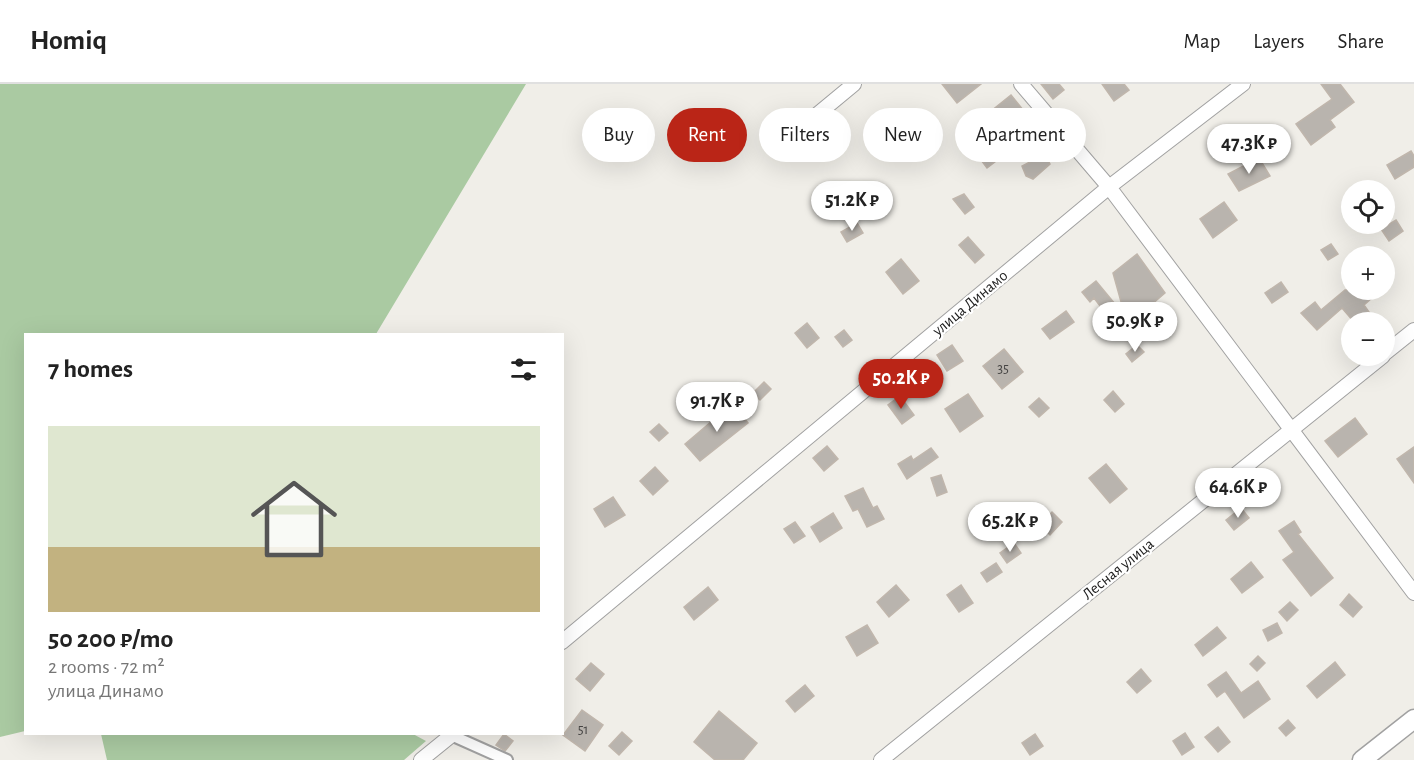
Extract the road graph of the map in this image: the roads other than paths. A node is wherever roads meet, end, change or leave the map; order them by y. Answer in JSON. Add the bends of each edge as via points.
{"nodes":[{"id":1,"x":854,"y":84,"type":"edge"},
{"id":2,"x":1021,"y":84,"type":"edge"},
{"id":3,"x":1243,"y":84,"type":"edge"},
{"id":4,"x":825,"y":108,"type":"edge"},
{"id":5,"x":1109,"y":187,"type":"junction"},
{"id":6,"x":1414,"y":330,"type":"edge"},
{"id":7,"x":1395,"y":346,"type":"edge"},
{"id":8,"x":1370,"y":366,"type":"edge"},
{"id":9,"x":1291,"y":430,"type":"junction"},
{"id":10,"x":1414,"y":593,"type":"edge"},
{"id":11,"x":564,"y":640,"type":"edge"},
{"id":12,"x":1414,"y":718,"type":"edge"},
{"id":13,"x":450,"y":735,"type":"edge"},
{"id":14,"x":453,"y":735,"type":"edge"},
{"id":15,"x":421,"y":760,"type":"edge"},
{"id":16,"x":507,"y":760,"type":"edge"},
{"id":17,"x":881,"y":760,"type":"edge"},
{"id":18,"x":1362,"y":760,"type":"edge"}],
"edges":[{"from":1,"to":4,"type":"street"},
{"from":2,"to":5,"type":"street"},
{"from":3,"to":5,"type":"street","name":"улица Динамо"},
{"from":5,"to":9,"type":"street"},
{"from":5,"to":11,"type":"street","name":"улица Динамо"},
{"from":6,"to":7,"type":"street","name":"Лесная улица"},
{"from":8,"to":9,"type":"street","name":"Лесная улица"},
{"from":9,"to":10,"type":"street"},
{"from":9,"to":17,"type":"street","name":"Лесная улица"},
{"from":12,"to":18,"type":"street"},
{"from":13,"to":15,"type":"street"},
{"from":14,"to":16,"type":"street"}]}
